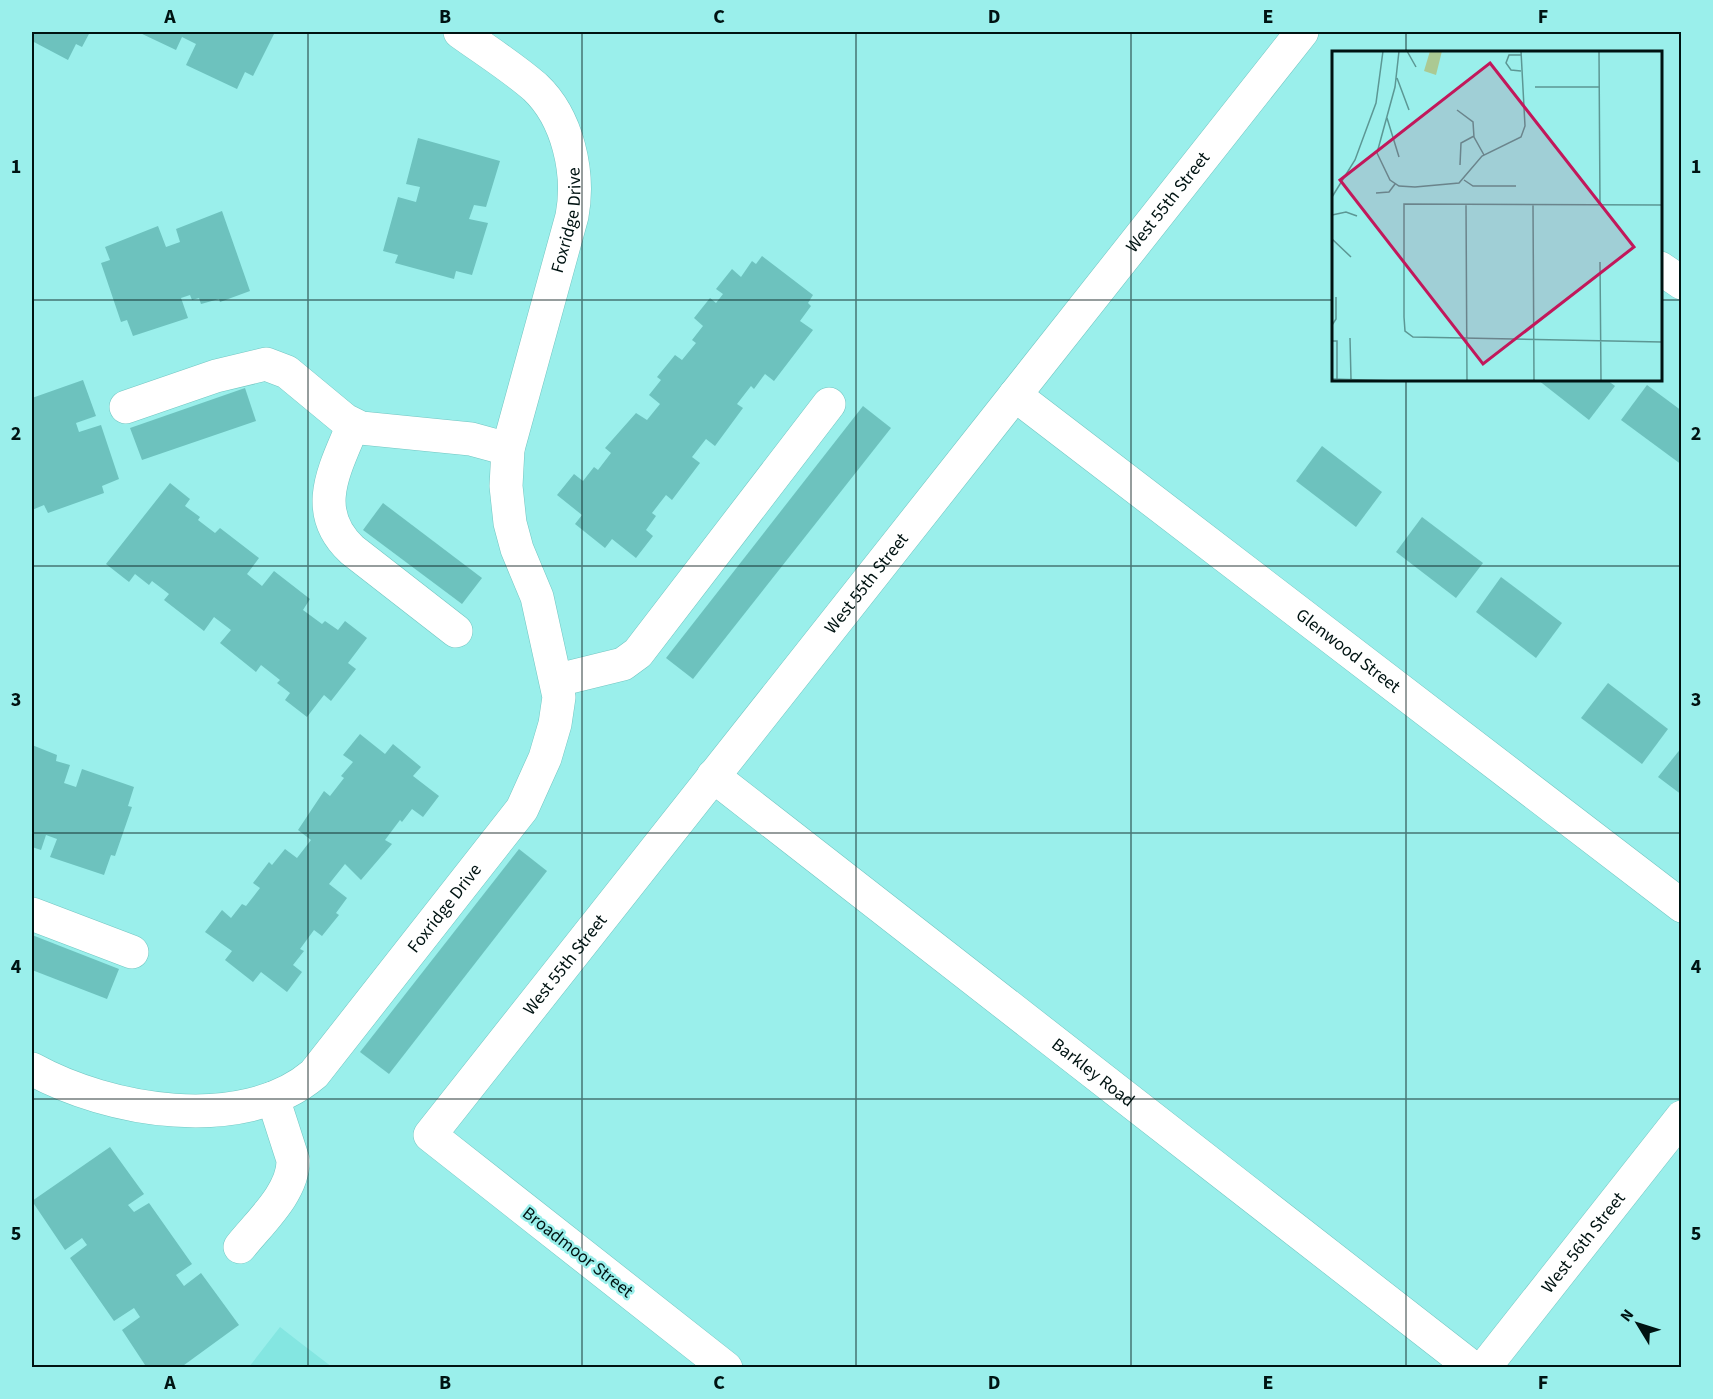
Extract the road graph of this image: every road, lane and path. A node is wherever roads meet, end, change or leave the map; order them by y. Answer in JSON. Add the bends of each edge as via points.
{"nodes":[{"id":1,"x":460,"y":32,"type":"edge"},
{"id":2,"x":1302,"y":32,"type":"edge"},
{"id":3,"x":1662,"y":269,"type":"edge"},
{"id":4,"x":1682,"y":283,"type":"edge"},
{"id":5,"x":1015,"y":395,"type":"junction"},
{"id":6,"x":829,"y":404,"type":"dead end"},
{"id":7,"x":126,"y":406,"type":"dead end"},
{"id":8,"x":353,"y":425,"type":"junction"},
{"id":9,"x":508,"y":449,"type":"junction"},
{"id":10,"x":456,"y":631,"type":"dead end"},
{"id":11,"x":558,"y":680,"type":"junction"},
{"id":12,"x":713,"y":776,"type":"junction"},
{"id":13,"x":1682,"y":906,"type":"edge"},
{"id":14,"x":32,"y":914,"type":"edge"},
{"id":15,"x":132,"y":952,"type":"dead end"},
{"id":16,"x":32,"y":1069,"type":"edge"},
{"id":17,"x":273,"y":1098,"type":"junction"},
{"id":18,"x":1682,"y":1117,"type":"edge"},
{"id":19,"x":430,"y":1135,"type":"joint"},
{"id":20,"x":240,"y":1247,"type":"dead end"},
{"id":21,"x":726,"y":1368,"type":"edge"},
{"id":22,"x":1473,"y":1368,"type":"edge"},
{"id":23,"x":1484,"y":1368,"type":"edge"}],
"edges":[{"from":1,"to":9,"type":"street","name":"Foxridge Drive","via":[[535,87],[549,103],[567,142],[573,170],[572,216]]},
{"from":2,"to":5,"type":"street","name":"West 55th Street"},
{"from":3,"to":4,"type":"street"},
{"from":5,"to":12,"type":"street","name":"West 55th Street"},
{"from":5,"to":13,"type":"street","name":"Glenwood Street"},
{"from":6,"to":11,"type":"street","via":[[631,659]]},
{"from":7,"to":8,"type":"street","via":[[266,364],[287,372]]},
{"from":8,"to":9,"type":"street","via":[[471,440]]},
{"from":8,"to":10,"type":"street","via":[[331,479],[329,512],[334,528],[352,550]]},
{"from":9,"to":11,"type":"street","name":"Foxridge Drive","via":[[510,523],[537,597]]},
{"from":11,"to":17,"type":"street","name":"Foxridge Drive","via":[[555,724],[539,774],[522,808],[314,1074],[298,1087]]},
{"from":12,"to":19,"type":"street","name":"West 55th Street"},
{"from":12,"to":22,"type":"street","name":"Barkley Road"},
{"from":14,"to":15,"type":"street"},
{"from":16,"to":17,"type":"street","name":"Foxridge Drive","via":[[84,1091],[166,1108],[218,1112]]},
{"from":17,"to":20,"type":"street","via":[[293,1170],[287,1186]]},
{"from":18,"to":23,"type":"street","name":"West 56th Street"},
{"from":19,"to":21,"type":"street","name":"Broadmoor Street"}]}
